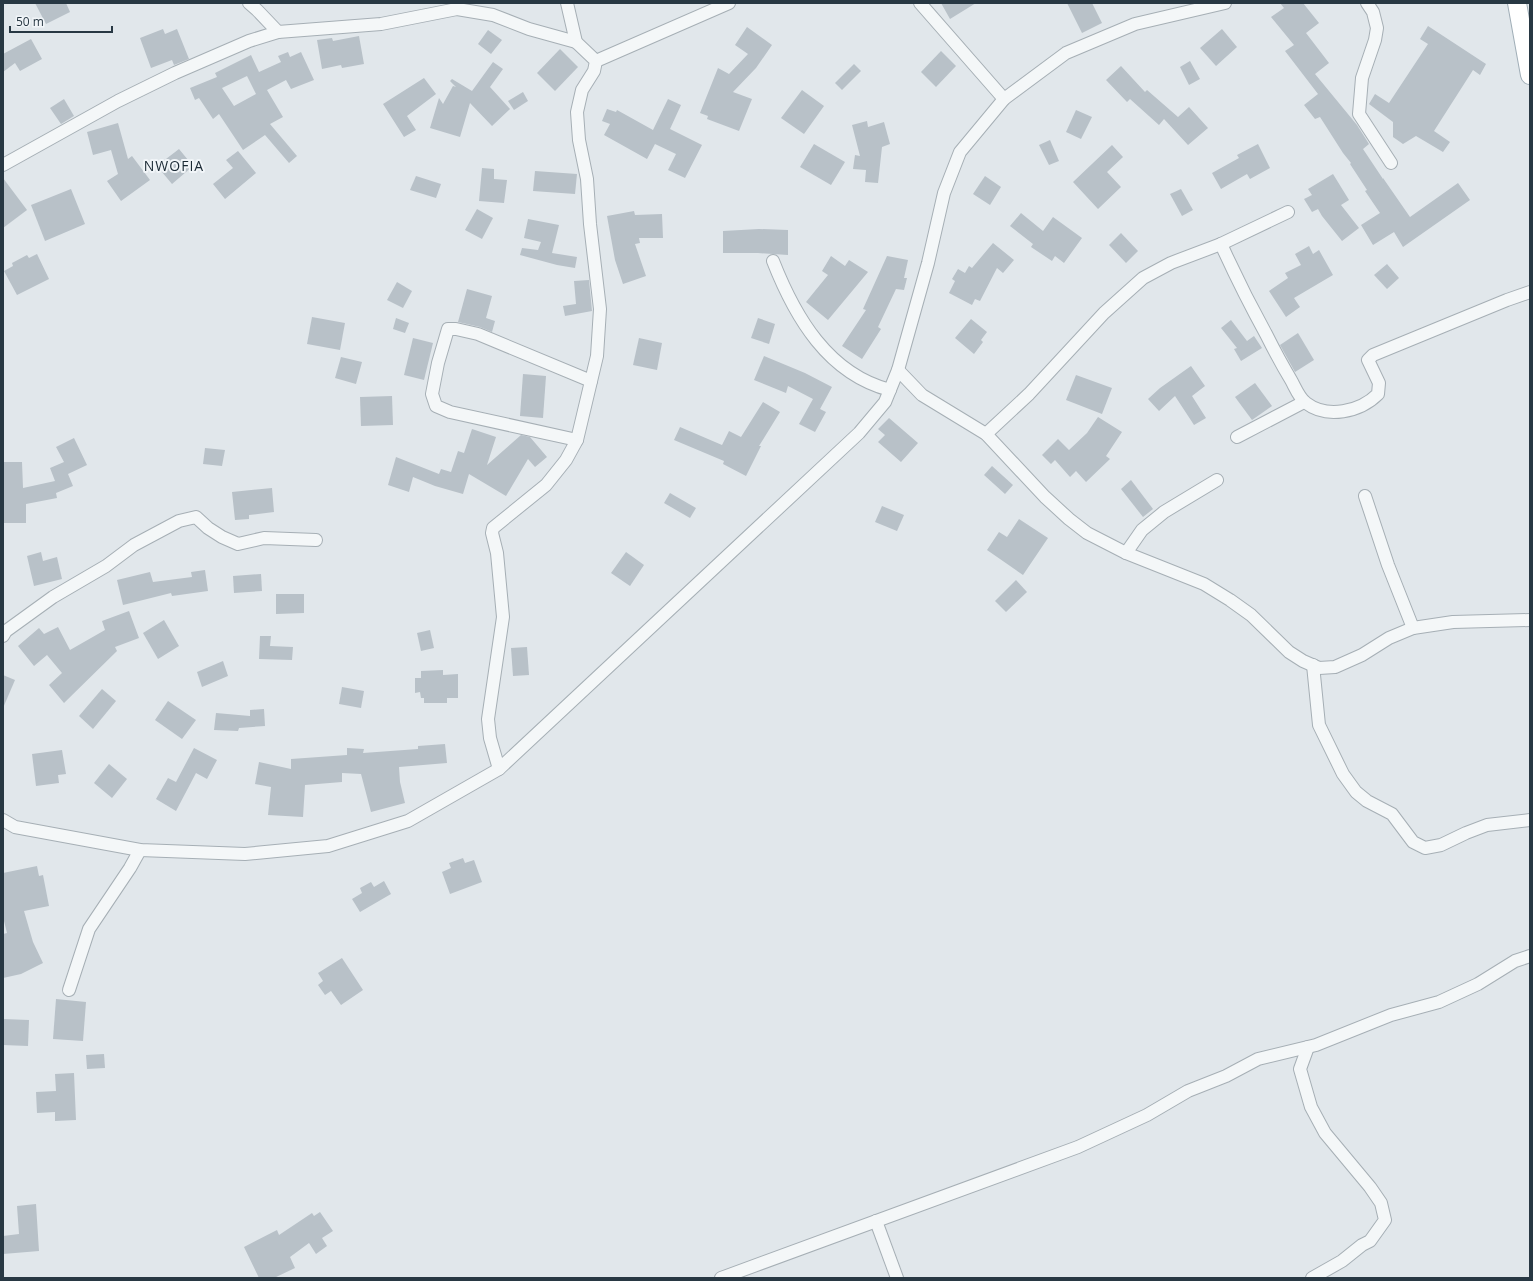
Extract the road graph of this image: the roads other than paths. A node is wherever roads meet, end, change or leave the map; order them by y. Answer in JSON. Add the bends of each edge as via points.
{"nodes":[{"id":1,"x":249,"y":3,"type":"edge"},
{"id":2,"x":567,"y":3,"type":"edge"},
{"id":3,"x":729,"y":3,"type":"edge"},
{"id":4,"x":920,"y":3,"type":"edge"},
{"id":5,"x":1225,"y":3,"type":"edge"},
{"id":6,"x":1367,"y":3,"type":"edge"},
{"id":7,"x":1517,"y":3,"type":"edge"},
{"id":8,"x":278,"y":32,"type":"junction"},
{"id":9,"x":576,"y":42,"type":"junction"},
{"id":10,"x":596,"y":62,"type":"junction"},
{"id":11,"x":1530,"y":75,"type":"edge"},
{"id":12,"x":1004,"y":99,"type":"junction"},
{"id":13,"x":1391,"y":164,"type":"dead end"},
{"id":14,"x":3,"y":165,"type":"edge"},
{"id":15,"x":1288,"y":212,"type":"dead end"},
{"id":16,"x":1221,"y":244,"type":"junction"},
{"id":17,"x":773,"y":262,"type":"dead end"},
{"id":18,"x":1530,"y":292,"type":"edge"},
{"id":19,"x":898,"y":370,"type":"junction"},
{"id":20,"x":591,"y":381,"type":"junction"},
{"id":21,"x":890,"y":390,"type":"junction"},
{"id":22,"x":1304,"y":402,"type":"junction"},
{"id":23,"x":986,"y":434,"type":"junction"},
{"id":24,"x":1237,"y":437,"type":"dead end"},
{"id":25,"x":577,"y":440,"type":"junction"},
{"id":26,"x":1217,"y":480,"type":"dead end"},
{"id":27,"x":1365,"y":496,"type":"dead end"},
{"id":28,"x":316,"y":540,"type":"dead end"},
{"id":29,"x":1126,"y":553,"type":"junction"},
{"id":30,"x":1530,"y":620,"type":"edge"},
{"id":31,"x":1413,"y":628,"type":"junction"},
{"id":32,"x":3,"y":636,"type":"edge"},
{"id":33,"x":1313,"y":665,"type":"junction"},
{"id":34,"x":499,"y":769,"type":"junction"},
{"id":35,"x":3,"y":820,"type":"edge"},
{"id":36,"x":1530,"y":820,"type":"edge"},
{"id":37,"x":140,"y":850,"type":"junction"},
{"id":38,"x":1530,"y":956,"type":"edge"},
{"id":39,"x":69,"y":990,"type":"dead end"},
{"id":40,"x":1308,"y":1047,"type":"junction"},
{"id":41,"x":876,"y":1221,"type":"junction"},
{"id":42,"x":721,"y":1278,"type":"edge"},
{"id":43,"x":897,"y":1278,"type":"edge"},
{"id":44,"x":1312,"y":1278,"type":"edge"}],
"edges":[{"from":1,"to":8,"type":"street"},
{"from":2,"to":9,"type":"street"},
{"from":3,"to":10,"type":"street"},
{"from":4,"to":12,"type":"street"},
{"from":5,"to":12,"type":"street","via":[[1135,24],[1073,50]]},
{"from":6,"to":13,"type":"street","via":[[1373,12],[1377,28],[1362,78],[1359,114]]},
{"from":7,"to":11,"type":"main road"},
{"from":8,"to":9,"type":"street","via":[[381,24],[457,9],[492,15],[529,29]]},
{"from":8,"to":14,"type":"street","via":[[249,40],[175,73],[118,101]]},
{"from":9,"to":10,"type":"street"},
{"from":10,"to":20,"type":"street","via":[[594,71],[582,90],[577,112],[600,308],[597,356]]},
{"from":12,"to":19,"type":"street","via":[[960,152],[944,193],[928,263]]},
{"from":15,"to":16,"type":"street"},
{"from":16,"to":22,"type":"street","via":[[1284,370]]},
{"from":16,"to":23,"type":"street","via":[[1171,263],[1143,278],[1104,313],[1029,394]]},
{"from":17,"to":21,"type":"street","via":[[798,317],[831,356],[860,378],[874,386]]},
{"from":18,"to":22,"type":"street","via":[[1373,355],[1368,360],[1379,383],[1378,394],[1372,401],[1335,413],[1318,410]]},
{"from":19,"to":21,"type":"street"},
{"from":19,"to":23,"type":"street","via":[[922,395]]},
{"from":20,"to":25,"type":"street"},
{"from":20,"to":25,"type":"street","via":[[478,334],[456,329],[448,329],[438,362],[432,394],[436,406],[450,412]]},
{"from":21,"to":34,"type":"street","via":[[885,402],[859,434]]},
{"from":22,"to":24,"type":"street"},
{"from":23,"to":29,"type":"street","via":[[1069,519],[1087,533]]},
{"from":25,"to":34,"type":"street","via":[[566,460],[546,485],[493,528],[503,617],[488,719],[490,738]]},
{"from":26,"to":29,"type":"street","via":[[1164,512],[1142,530]]},
{"from":27,"to":31,"type":"street"},
{"from":28,"to":32,"type":"street","via":[[264,538],[238,544],[218,534],[196,517],[178,521],[134,545],[106,566],[53,597],[6,631]]},
{"from":29,"to":33,"type":"street","via":[[1204,584],[1250,615],[1289,652]]},
{"from":30,"to":31,"type":"street","via":[[1453,622]]},
{"from":31,"to":33,"type":"street","via":[[1335,667],[1319,668]]},
{"from":33,"to":36,"type":"street","via":[[1319,725],[1343,774],[1356,792],[1367,801],[1392,814],[1413,842],[1425,848],[1441,845],[1487,825]]},
{"from":34,"to":37,"type":"street","via":[[408,821],[328,846],[245,854]]},
{"from":35,"to":37,"type":"street","via":[[15,827]]},
{"from":37,"to":39,"type":"street","via":[[89,928]]},
{"from":38,"to":40,"type":"street","via":[[1515,961],[1478,984],[1439,1002],[1390,1015]]},
{"from":40,"to":41,"type":"street","via":[[1258,1059],[1078,1147]]},
{"from":40,"to":44,"type":"street","via":[[1300,1069],[1311,1107],[1325,1133],[1381,1203],[1385,1220],[1370,1241]]},
{"from":41,"to":42,"type":"street"},
{"from":41,"to":43,"type":"street"}]}
